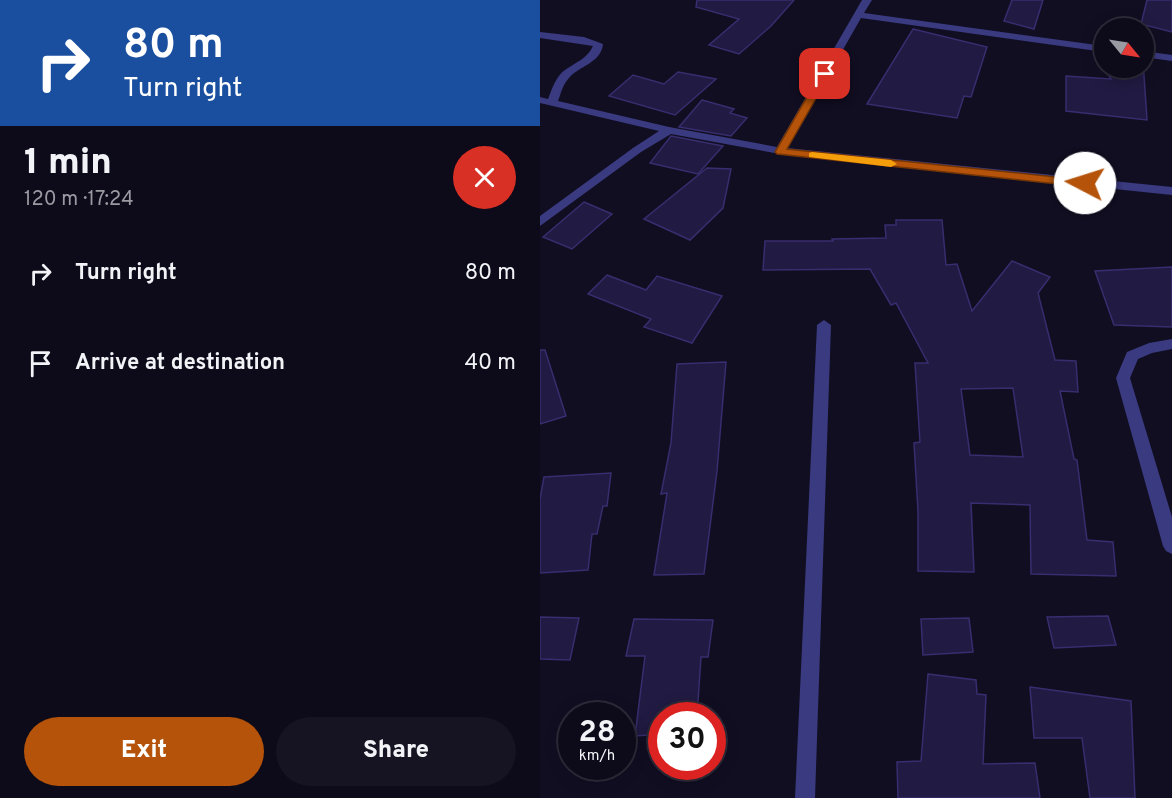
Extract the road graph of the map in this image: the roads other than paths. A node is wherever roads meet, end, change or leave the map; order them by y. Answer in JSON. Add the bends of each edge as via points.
{"nodes":[{"id":1,"x":866,"y":0,"type":"edge"},
{"id":2,"x":859,"y":15,"type":"junction"},
{"id":3,"x":540,"y":34,"type":"edge"},
{"id":4,"x":1094,"y":48,"type":"edge"},
{"id":5,"x":1154,"y":56,"type":"edge"},
{"id":6,"x":1172,"y":58,"type":"edge"},
{"id":7,"x":546,"y":101,"type":"edge"},
{"id":8,"x":669,"y":130,"type":"junction"},
{"id":9,"x":780,"y":152,"type":"junction"},
{"id":10,"x":1172,"y":192,"type":"edge"},
{"id":11,"x":540,"y":222,"type":"edge"},
{"id":12,"x":824,"y":325,"type":"dead end"},
{"id":13,"x":1172,"y":344,"type":"edge"},
{"id":14,"x":1172,"y":546,"type":"edge"},
{"id":15,"x":805,"y":798,"type":"edge"}],
"edges":[{"from":1,"to":2,"type":"street"},
{"from":2,"to":4,"type":"street"},
{"from":2,"to":9,"type":"street"},
{"from":3,"to":7,"type":"street","via":[[598,44],[583,65],[567,73]]},
{"from":5,"to":6,"type":"street"},
{"from":7,"to":8,"type":"street"},
{"from":8,"to":9,"type":"street"},
{"from":8,"to":11,"type":"street"},
{"from":9,"to":10,"type":"street"},
{"from":12,"to":15,"type":"street"},
{"from":13,"to":14,"type":"street","via":[[1132,356],[1123,378]]}]}
